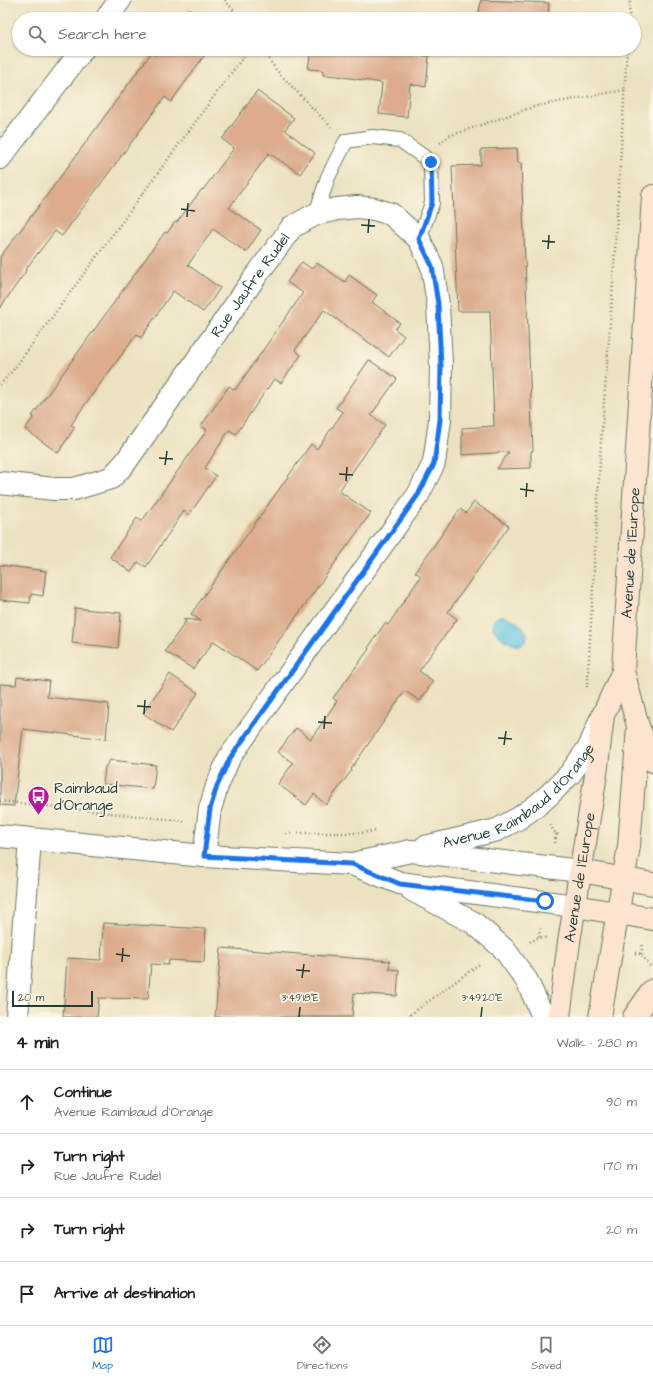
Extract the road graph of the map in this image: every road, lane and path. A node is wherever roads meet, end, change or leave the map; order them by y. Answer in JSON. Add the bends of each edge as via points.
{"nodes":[{"id":1,"x":120,"y":0,"type":"edge"},
{"id":2,"x":225,"y":0,"type":"edge"},
{"id":3,"x":630,"y":0,"type":"edge"},
{"id":4,"x":111,"y":12,"type":"edge"},
{"id":5,"x":235,"y":12,"type":"edge"},
{"id":6,"x":629,"y":12,"type":"edge"},
{"id":7,"x":78,"y":56,"type":"edge"},
{"id":8,"x":244,"y":56,"type":"edge"},
{"id":9,"x":267,"y":56,"type":"edge"},
{"id":10,"x":626,"y":56,"type":"edge"},
{"id":11,"x":624,"y":90,"type":"junction"},
{"id":12,"x":346,"y":141,"type":"junction"},
{"id":13,"x":421,"y":155,"type":"junction"},
{"id":14,"x":0,"y":158,"type":"edge"},
{"id":15,"x":653,"y":196,"type":"edge"},
{"id":16,"x":316,"y":214,"type":"junction"},
{"id":17,"x":419,"y":239,"type":"junction"},
{"id":18,"x":651,"y":271,"type":"edge"},
{"id":19,"x":0,"y":384,"type":"edge"},
{"id":20,"x":0,"y":483,"type":"edge"},
{"id":21,"x":623,"y":672,"type":"junction"},
{"id":22,"x":586,"y":691,"type":"dead end"},
{"id":23,"x":603,"y":715,"type":"junction"},
{"id":24,"x":638,"y":726,"type":"junction"},
{"id":25,"x":653,"y":761,"type":"edge"},
{"id":26,"x":0,"y":801,"type":"edge"},
{"id":27,"x":207,"y":826,"type":"junction"},
{"id":28,"x":376,"y":831,"type":"dead end"},
{"id":29,"x":280,"y":833,"type":"dead end"},
{"id":30,"x":0,"y":836,"type":"edge"},
{"id":31,"x":30,"y":839,"type":"junction"},
{"id":32,"x":411,"y":851,"type":"junction"},
{"id":33,"x":204,"y":856,"type":"junction"},
{"id":34,"x":352,"y":864,"type":"junction"},
{"id":35,"x":581,"y":871,"type":"junction"},
{"id":36,"x":624,"y":879,"type":"junction"},
{"id":37,"x":400,"y":884,"type":"junction"},
{"id":38,"x":653,"y":884,"type":"edge"},
{"id":39,"x":575,"y":906,"type":"junction"},
{"id":40,"x":618,"y":913,"type":"junction"},
{"id":41,"x":653,"y":919,"type":"edge"},
{"id":42,"x":641,"y":954,"type":"dead end"},
{"id":43,"x":485,"y":960,"type":"dead end"},
{"id":44,"x":653,"y":970,"type":"edge"},
{"id":45,"x":653,"y":990,"type":"edge"},
{"id":46,"x":17,"y":1017,"type":"edge"},
{"id":47,"x":407,"y":1017,"type":"edge"},
{"id":48,"x":542,"y":1017,"type":"edge"},
{"id":49,"x":559,"y":1017,"type":"edge"},
{"id":50,"x":600,"y":1017,"type":"edge"},
{"id":51,"x":634,"y":1017,"type":"edge"}],
"edges":[{"from":1,"to":4,"type":"street"},
{"from":2,"to":5,"type":"path"},
{"from":3,"to":6,"type":"path"},
{"from":7,"to":14,"type":"street"},
{"from":8,"to":19,"type":"path","via":[[14,369]]},
{"from":9,"to":12,"type":"path","via":[[277,72]]},
{"from":10,"to":11,"type":"path"},
{"from":11,"to":13,"type":"path","via":[[536,106],[449,136]]},
{"from":11,"to":22,"type":"path"},
{"from":12,"to":13,"type":"lane","via":[[373,137],[400,140]]},
{"from":12,"to":16,"type":"lane","via":[[328,177]]},
{"from":13,"to":17,"type":"lane","via":[[431,162],[432,203]]},
{"from":15,"to":18,"type":"main road","name":"Avenue de l'Europe"},
{"from":16,"to":17,"type":"street","name":"Rue Jaufre Rudel","via":[[357,207],[374,209],[392,214]]},
{"from":16,"to":20,"type":"street","name":"Rue Jaufre Rudel","via":[[292,227],[125,463],[111,478],[74,489]]},
{"from":17,"to":27,"type":"street","name":"Rue Jaufre Rudel","via":[[432,266],[438,304],[440,420],[434,464],[418,495],[230,758],[217,786]]},
{"from":18,"to":21,"type":"main road","name":"Avenue de l'Europe"},
{"from":21,"to":23,"type":"main road","name":"Avenue de l'Europe"},
{"from":21,"to":24,"type":"main road","name":"Avenue de l'Europe"},
{"from":23,"to":32,"type":"street","name":"Avenue Raimbaud d'Orange","via":[[590,746],[570,774],[536,806],[497,830]]},
{"from":23,"to":35,"type":"main road","name":"Avenue de l'Europe"},
{"from":24,"to":25,"type":"main road"},
{"from":24,"to":36,"type":"main road","name":"Avenue de l'Europe"},
{"from":26,"to":27,"type":"path"},
{"from":27,"to":33,"type":"street","name":"Rue Jaufre Rudel"},
{"from":28,"to":29,"type":"path"},
{"from":30,"to":31,"type":"street","name":"Avenue Raimbaud d'Orange"},
{"from":31,"to":33,"type":"street","name":"Avenue Raimbaud d'Orange"},
{"from":31,"to":46,"type":"street"},
{"from":32,"to":34,"type":"street","name":"Avenue Raimbaud d'Orange"},
{"from":32,"to":35,"type":"street","name":"Avenue Raimbaud d'Orange"},
{"from":33,"to":34,"type":"street","name":"Avenue Raimbaud d'Orange"},
{"from":34,"to":37,"type":"street","name":"Avenue Raimbaud d'Orange"},
{"from":35,"to":36,"type":"main road"},
{"from":35,"to":39,"type":"main road","name":"Avenue de l'Europe"},
{"from":36,"to":38,"type":"main road"},
{"from":36,"to":40,"type":"main road","name":"Avenue de l'Europe"},
{"from":37,"to":39,"type":"street","name":"Avenue Raimbaud d'Orange"},
{"from":37,"to":48,"type":"street","name":"Avenue Raimbaud d'Orange","via":[[474,923],[504,949],[527,981]]},
{"from":39,"to":40,"type":"main road"},
{"from":39,"to":49,"type":"main road","name":"Avenue de l'Europe"},
{"from":40,"to":41,"type":"main road"},
{"from":40,"to":50,"type":"main road","name":"Avenue de l'Europe"},
{"from":42,"to":44,"type":"path"},
{"from":43,"to":47,"type":"path"},
{"from":45,"to":51,"type":"main road"}]}
